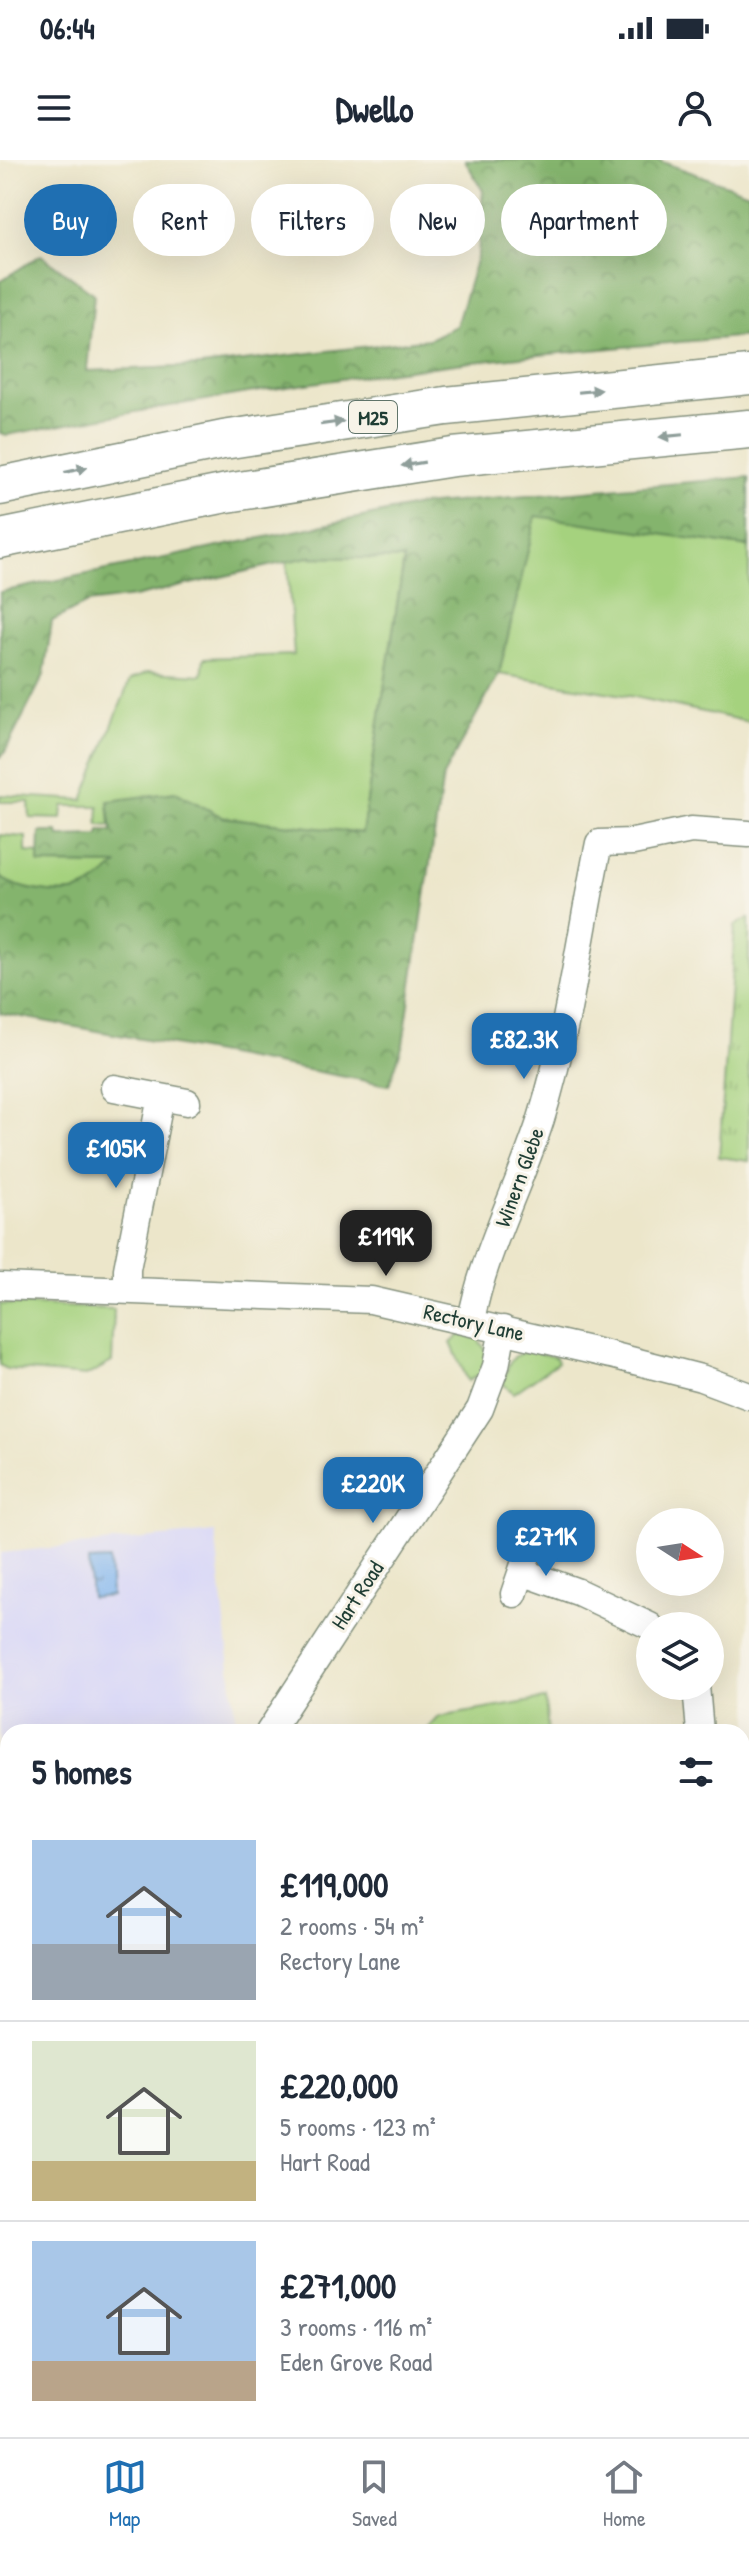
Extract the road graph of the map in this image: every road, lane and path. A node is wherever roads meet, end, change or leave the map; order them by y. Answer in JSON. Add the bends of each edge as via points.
{"nodes":[{"id":1,"x":749,"y":375,"type":"edge"},
{"id":2,"x":749,"y":429,"type":"edge"},
{"id":3,"x":0,"y":486,"type":"edge"},
{"id":4,"x":0,"y":539,"type":"edge"},
{"id":5,"x":749,"y":834,"type":"edge"},
{"id":6,"x":114,"y":1088,"type":"dead end"},
{"id":7,"x":161,"y":1097,"type":"junction"},
{"id":8,"x":187,"y":1102,"type":"dead end"},
{"id":9,"x":0,"y":1286,"type":"edge"},
{"id":10,"x":127,"y":1290,"type":"junction"},
{"id":11,"x":471,"y":1321,"type":"junction"},
{"id":12,"x":503,"y":1329,"type":"junction"},
{"id":13,"x":749,"y":1396,"type":"edge"},
{"id":14,"x":531,"y":1544,"type":"dead end"},
{"id":15,"x":636,"y":1619,"type":"edge"},
{"id":16,"x":697,"y":1700,"type":"edge"},
{"id":17,"x":274,"y":1724,"type":"edge"},
{"id":18,"x":699,"y":1724,"type":"edge"}],
"edges":[{"from":3,"to":1,"type":"highway","number":"M25","one_way":true,"via":[[223,440],[446,406]]},
{"from":2,"to":4,"type":"highway","number":"M25","one_way":true,"via":[[453,457],[227,493]]},
{"from":5,"to":11,"type":"street","name":"Winern Glebe","via":[[691,830],[599,843],[542,1115]]},
{"from":6,"to":7,"type":"street"},
{"from":7,"to":8,"type":"street"},
{"from":7,"to":10,"type":"street"},
{"from":9,"to":10,"type":"street","name":"Rectory Lane"},
{"from":10,"to":11,"type":"street","name":"Rectory Lane","via":[[371,1300]]},
{"from":11,"to":12,"type":"street","name":"Rectory Lane"},
{"from":12,"to":13,"type":"street","name":"Rectory Lane","via":[[701,1378]]},
{"from":12,"to":17,"type":"street","name":"Hart Road","via":[[480,1409]]},
{"from":14,"to":15,"type":"street","via":[[518,1583],[578,1592]]},
{"from":16,"to":18,"type":"street"}]}
